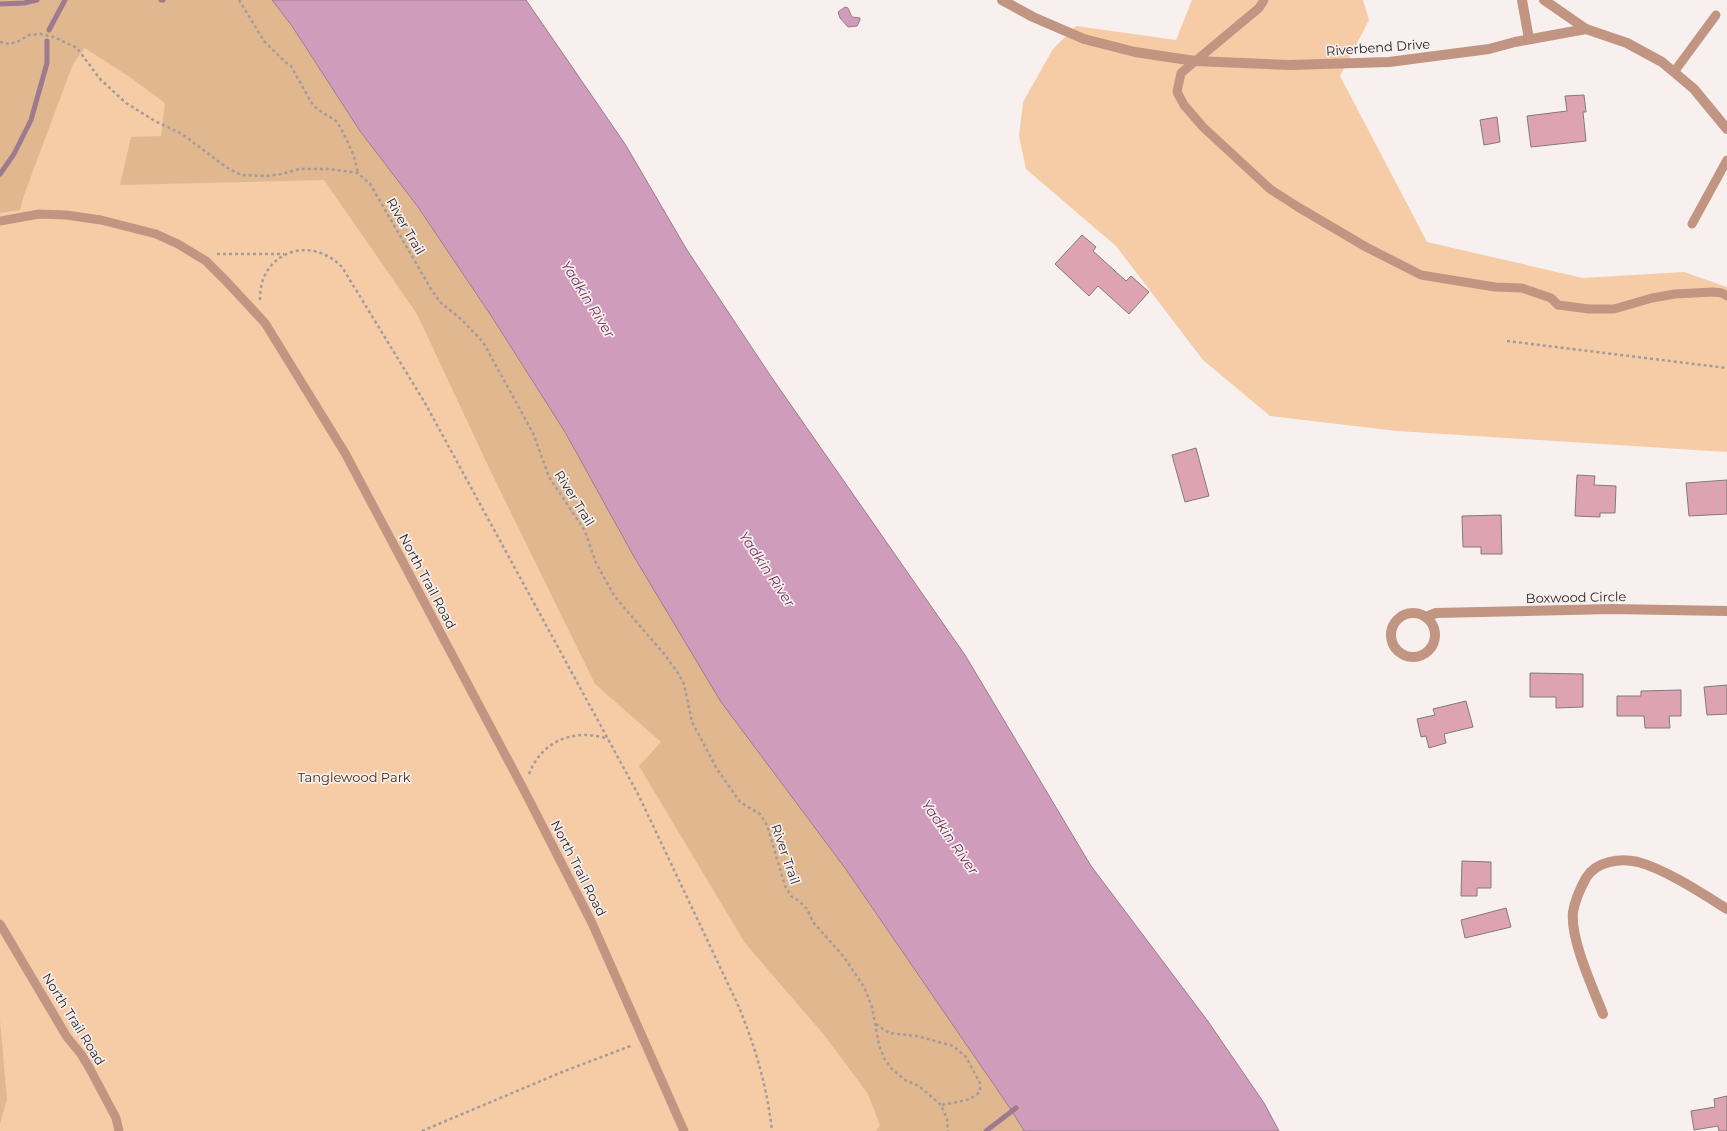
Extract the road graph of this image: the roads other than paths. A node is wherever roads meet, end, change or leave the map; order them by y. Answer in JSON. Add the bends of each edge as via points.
{"nodes":[{"id":1,"x":1002,"y":0,"type":"edge"},
{"id":2,"x":1264,"y":0,"type":"edge"},
{"id":3,"x":1522,"y":0,"type":"edge"},
{"id":4,"x":1544,"y":0,"type":"edge"},
{"id":5,"x":1716,"y":15,"type":"dead end"},
{"id":6,"x":1586,"y":28,"type":"junction"},
{"id":7,"x":1529,"y":39,"type":"junction"},
{"id":8,"x":1195,"y":61,"type":"junction"},
{"id":9,"x":1674,"y":72,"type":"junction"},
{"id":10,"x":1727,"y":130,"type":"edge"},
{"id":11,"x":1727,"y":160,"type":"edge"},
{"id":12,"x":0,"y":221,"type":"edge"},
{"id":13,"x":1692,"y":224,"type":"dead end"},
{"id":14,"x":1727,"y":296,"type":"edge"},
{"id":15,"x":1727,"y":611,"type":"edge"},
{"id":16,"x":1426,"y":617,"type":"junction"},
{"id":17,"x":1727,"y":909,"type":"edge"},
{"id":18,"x":0,"y":924,"type":"edge"},
{"id":19,"x":1604,"y":1014,"type":"dead end"},
{"id":20,"x":119,"y":1131,"type":"edge"},
{"id":21,"x":684,"y":1131,"type":"edge"}],
"edges":[{"from":1,"to":8,"type":"street","name":"Riverbend Drive","via":[[1033,17],[1084,39],[1135,52]]},
{"from":2,"to":8,"type":"lane","via":[[1259,8]]},
{"from":3,"to":7,"type":"street"},
{"from":4,"to":6,"type":"street"},
{"from":5,"to":9,"type":"lane"},
{"from":6,"to":7,"type":"street","name":"Riverbend Drive"},
{"from":6,"to":9,"type":"street","via":[[1627,43],[1662,62]]},
{"from":7,"to":8,"type":"street","name":"Riverbend Drive","via":[[1489,49],[1389,62],[1290,65]]},
{"from":8,"to":14,"type":"lane","via":[[1181,73],[1177,92],[1184,105],[1203,127],[1270,189],[1366,248],[1421,275],[1487,286],[1522,288],[1551,298],[1558,305],[1589,309],[1614,308],[1675,294],[1713,292]]},
{"from":9,"to":10,"type":"street","via":[[1694,88]]},
{"from":11,"to":13,"type":"lane"},
{"from":12,"to":21,"type":"lane","name":"North Trail Road","via":[[39,214],[66,215],[101,220],[156,234],[206,261],[265,323],[345,454],[525,792],[592,923]]},
{"from":15,"to":16,"type":"street","name":"Boxwood Circle","via":[[1612,608],[1436,613]]},
{"from":16,"to":16,"type":"street","via":[[1412,613],[1398,618],[1393,624],[1391,639],[1398,652],[1411,657],[1425,654],[1430,649],[1435,636],[1431,622]]},
{"from":17,"to":19,"type":"street","via":[[1691,887],[1639,863],[1617,861],[1594,869],[1578,892],[1573,920],[1587,976]]},
{"from":18,"to":20,"type":"lane","name":"North Trail Road","via":[[68,1037],[82,1054],[116,1118]]}]}
